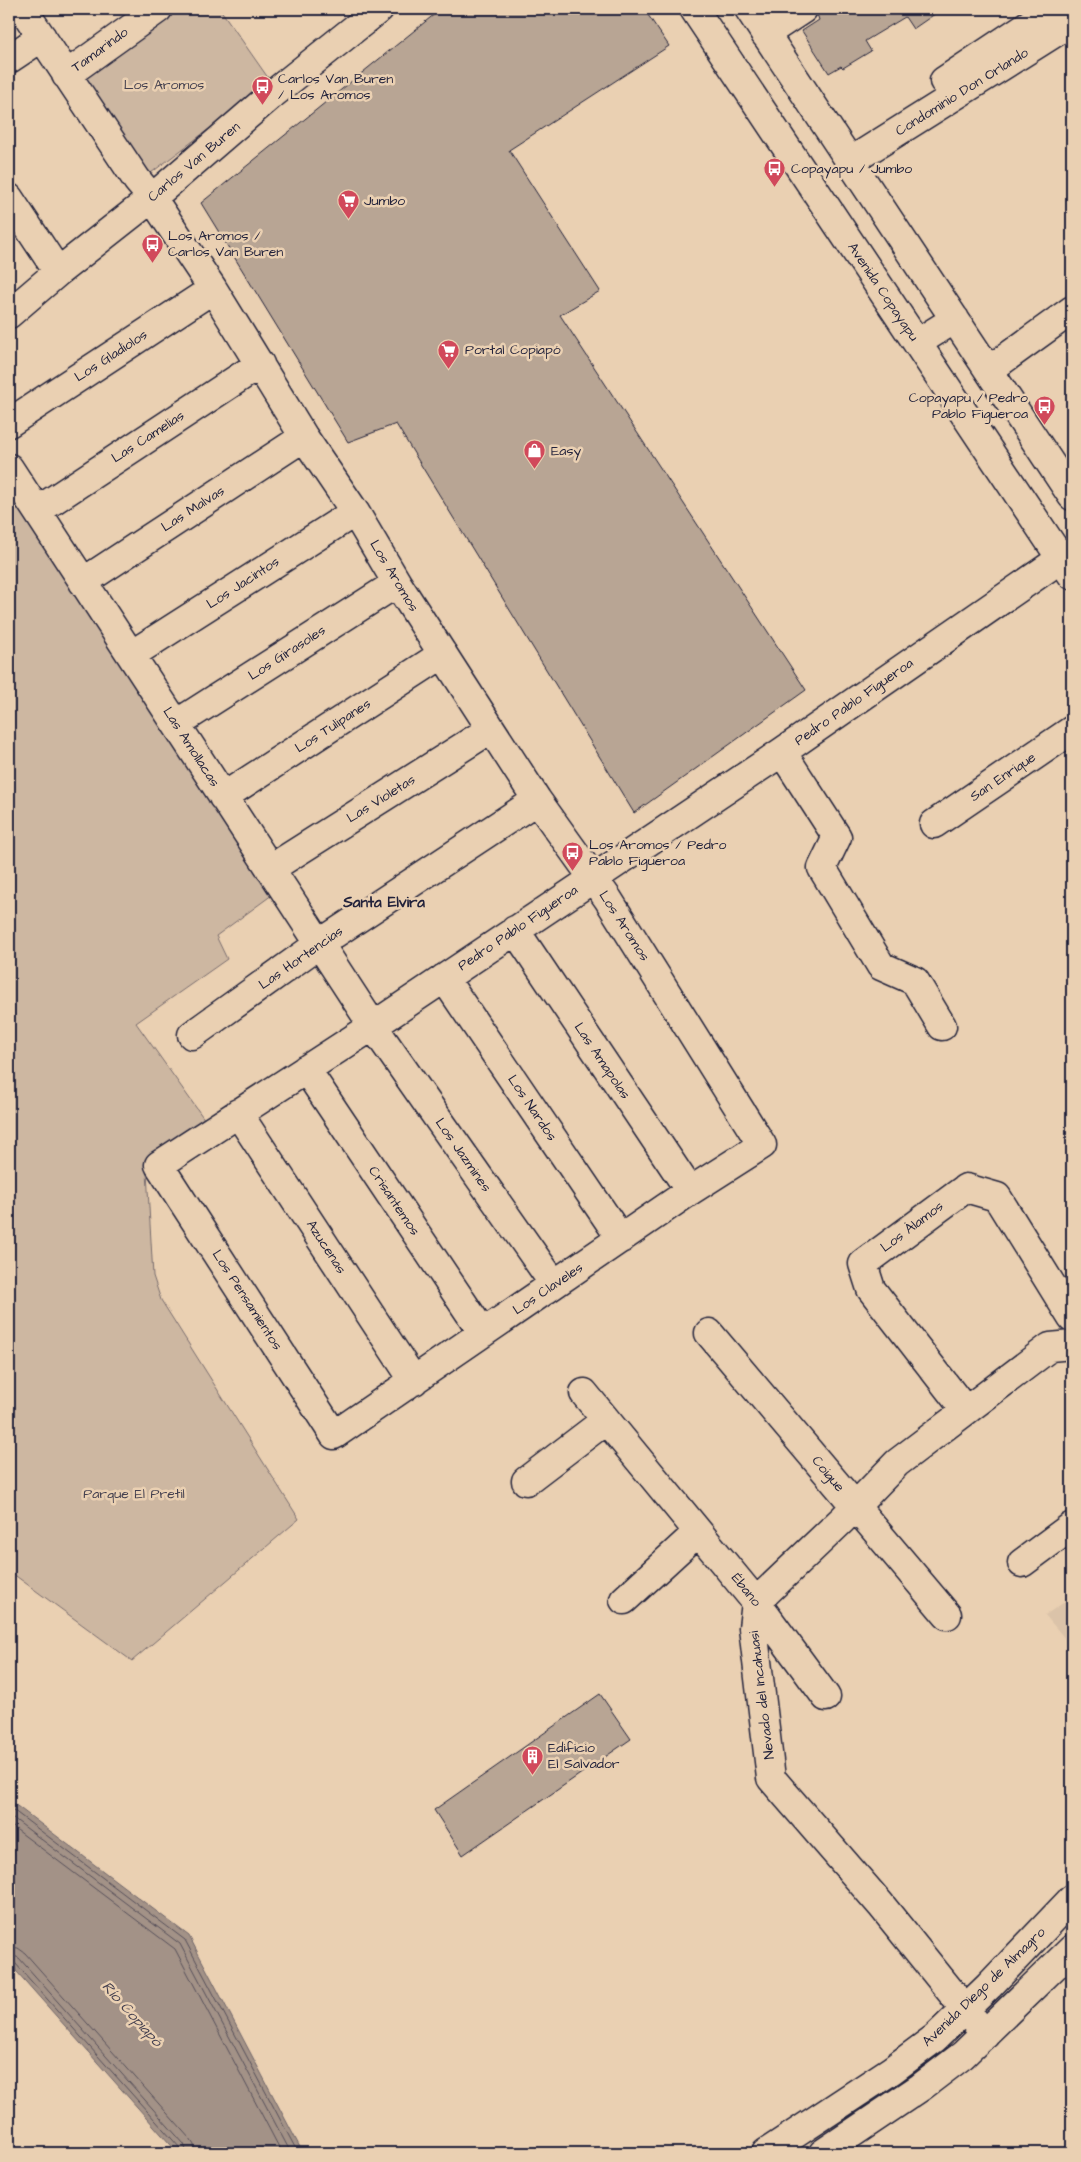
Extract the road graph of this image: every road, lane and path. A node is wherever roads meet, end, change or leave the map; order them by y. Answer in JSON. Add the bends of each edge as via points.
{"nodes":[{"id":1,"x":22,"y":9,"type":"edge"},
{"id":2,"x":158,"y":9,"type":"edge"},
{"id":3,"x":379,"y":9,"type":"edge"},
{"id":4,"x":694,"y":9,"type":"edge"},
{"id":5,"x":749,"y":9,"type":"edge"},
{"id":6,"x":803,"y":9,"type":"edge"},
{"id":7,"x":1052,"y":9,"type":"edge"},
{"id":8,"x":1072,"y":22,"type":"edge"},
{"id":9,"x":765,"y":34,"type":"junction"},
{"id":10,"x":42,"y":37,"type":"junction"},
{"id":11,"x":9,"y":59,"type":"edge"},
{"id":12,"x":66,"y":75,"type":"junction"},
{"id":13,"x":847,"y":155,"type":"junction"},
{"id":14,"x":9,"y":198,"type":"edge"},
{"id":15,"x":152,"y":198,"type":"junction"},
{"id":16,"x":58,"y":272,"type":"junction"},
{"id":17,"x":213,"y":289,"type":"junction"},
{"id":18,"x":1072,"y":310,"type":"edge"},
{"id":19,"x":9,"y":314,"type":"edge"},
{"id":20,"x":955,"y":319,"type":"junction"},
{"id":21,"x":917,"y":344,"type":"junction"},
{"id":22,"x":260,"y":364,"type":"junction"},
{"id":23,"x":989,"y":370,"type":"junction"},
{"id":24,"x":9,"y":423,"type":"edge"},
{"id":25,"x":304,"y":437,"type":"junction"},
{"id":26,"x":9,"y":468,"type":"edge"},
{"id":27,"x":1072,"y":496,"type":"edge"},
{"id":28,"x":37,"y":511,"type":"junction"},
{"id":29,"x":355,"y":512,"type":"junction"},
{"id":30,"x":1068,"y":561,"type":"edge"},
{"id":31,"x":83,"y":582,"type":"junction"},
{"id":32,"x":397,"y":582,"type":"junction"},
{"id":33,"x":443,"y":654,"type":"junction"},
{"id":34,"x":131,"y":655,"type":"junction"},
{"id":35,"x":176,"y":724,"type":"junction"},
{"id":36,"x":491,"y":730,"type":"junction"},
{"id":37,"x":1072,"y":730,"type":"edge"},
{"id":38,"x":782,"y":752,"type":"junction"},
{"id":39,"x":223,"y":797,"type":"junction"},
{"id":40,"x":537,"y":800,"type":"junction"},
{"id":41,"x":934,"y":824,"type":"dead end"},
{"id":42,"x":270,"y":868,"type":"junction"},
{"id":43,"x":592,"y":878,"type":"junction"},
{"id":44,"x":515,"y":930,"type":"junction"},
{"id":45,"x":319,"y":944,"type":"junction"},
{"id":46,"x":444,"y":978,"type":"junction"},
{"id":47,"x":373,"y":1026,"type":"junction"},
{"id":48,"x":942,"y":1026,"type":"dead end"},
{"id":49,"x":192,"y":1035,"type":"dead end"},
{"id":50,"x":306,"y":1069,"type":"junction"},
{"id":51,"x":238,"y":1113,"type":"junction"},
{"id":52,"x":762,"y":1145,"type":"joint"},
{"id":53,"x":159,"y":1165,"type":"joint"},
{"id":54,"x":690,"y":1192,"type":"junction"},
{"id":55,"x":621,"y":1239,"type":"junction"},
{"id":56,"x":554,"y":1284,"type":"junction"},
{"id":57,"x":1072,"y":1318,"type":"edge"},
{"id":58,"x":483,"y":1333,"type":"junction"},
{"id":59,"x":709,"y":1333,"type":"dead end"},
{"id":60,"x":1072,"y":1345,"type":"edge"},
{"id":61,"x":414,"y":1380,"type":"junction"},
{"id":62,"x":584,"y":1392,"type":"dead end"},
{"id":63,"x":965,"y":1410,"type":"junction"},
{"id":64,"x":606,"y":1420,"type":"junction"},
{"id":65,"x":334,"y":1435,"type":"joint"},
{"id":66,"x":526,"y":1481,"type":"dead end"},
{"id":67,"x":855,"y":1506,"type":"junction"},
{"id":68,"x":1072,"y":1526,"type":"edge"},
{"id":69,"x":698,"y":1532,"type":"junction"},
{"id":70,"x":1022,"y":1563,"type":"dead end"},
{"id":71,"x":624,"y":1600,"type":"dead end"},
{"id":72,"x":756,"y":1602,"type":"junction"},
{"id":73,"x":947,"y":1615,"type":"dead end"},
{"id":74,"x":826,"y":1697,"type":"dead end"},
{"id":75,"x":1072,"y":1899,"type":"edge"},
{"id":76,"x":1072,"y":1949,"type":"edge"},
{"id":77,"x":965,"y":2009,"type":"junction"},
{"id":78,"x":985,"y":2034,"type":"junction"},
{"id":79,"x":766,"y":2153,"type":"edge"},
{"id":80,"x":823,"y":2153,"type":"edge"}],
"edges":[{"from":1,"to":10,"type":"main road","name":"Los Aromos"},
{"from":2,"to":12,"type":"main road","name":"Tamarindo"},
{"from":3,"to":15,"type":"main road","name":"Carlos Van Buren","via":[[269,97]]},
{"from":4,"to":21,"type":"main road","name":"Avenida Copayapu"},
{"from":5,"to":9,"type":"main road"},
{"from":6,"to":9,"type":"main road"},
{"from":7,"to":13,"type":"main road"},
{"from":8,"to":13,"type":"main road","name":"Condominio Don Orlando"},
{"from":9,"to":13,"type":"main road"},
{"from":10,"to":11,"type":"main road"},
{"from":10,"to":12,"type":"main road","name":"Los Aromos"},
{"from":12,"to":15,"type":"main road","name":"Los Aromos"},
{"from":13,"to":20,"type":"main road"},
{"from":14,"to":16,"type":"main road"},
{"from":15,"to":16,"type":"main road","name":"Carlos Van Buren"},
{"from":15,"to":17,"type":"main road","name":"Los Aromos"},
{"from":16,"to":19,"type":"main road","name":"Carlos Van Buren"},
{"from":17,"to":22,"type":"main road","name":"Los Aromos"},
{"from":17,"to":24,"type":"main road","name":"Los Gladiolos"},
{"from":18,"to":23,"type":"main road"},
{"from":20,"to":21,"type":"main road"},
{"from":20,"to":23,"type":"main road"},
{"from":21,"to":30,"type":"main road","name":"Avenida Copayapu"},
{"from":22,"to":25,"type":"main road","name":"Los Aromos"},
{"from":22,"to":28,"type":"main road","name":"Las Camelias"},
{"from":23,"to":27,"type":"main road"},
{"from":25,"to":29,"type":"main road","name":"Los Aromos"},
{"from":25,"to":31,"type":"main road","name":"Las Malvas"},
{"from":26,"to":28,"type":"main road","name":"Las Amollacas"},
{"from":28,"to":31,"type":"main road","name":"Las Amollacas"},
{"from":29,"to":32,"type":"main road","name":"Los Aromos"},
{"from":29,"to":34,"type":"main road","name":"Los Jacintos"},
{"from":30,"to":38,"type":"main road","name":"Pedro Pablo Figueroa"},
{"from":31,"to":34,"type":"main road","name":"Las Amollacas"},
{"from":32,"to":33,"type":"main road","name":"Los Aromos"},
{"from":32,"to":35,"type":"main road","name":"Los Girasoles"},
{"from":33,"to":36,"type":"main road","name":"Los Aromos"},
{"from":33,"to":39,"type":"main road","name":"Los Tulipanes"},
{"from":34,"to":35,"type":"main road","name":"Las Amollacas"},
{"from":35,"to":39,"type":"main road","name":"Las Amollacas"},
{"from":36,"to":40,"type":"main road","name":"Los Aromos"},
{"from":36,"to":42,"type":"main road","name":"Las Violetas"},
{"from":37,"to":41,"type":"main road","name":"San Enrique"},
{"from":38,"to":43,"type":"main road","name":"Pedro Pablo Figueroa"},
{"from":38,"to":48,"type":"main road","via":[[837,837],[822,868],[881,966],[915,981]]},
{"from":39,"to":42,"type":"main road","name":"Las Amollacas"},
{"from":40,"to":43,"type":"main road","name":"Los Aromos"},
{"from":40,"to":45,"type":"main road","name":"Las Hortencias"},
{"from":42,"to":45,"type":"main road","name":"Las Amollacas"},
{"from":43,"to":44,"type":"main road","name":"Pedro Pablo Figueroa"},
{"from":43,"to":52,"type":"main road","name":"Los Aromos"},
{"from":44,"to":46,"type":"main road","name":"Pedro Pablo Figueroa"},
{"from":44,"to":54,"type":"main road","name":"Las Amapolas"},
{"from":45,"to":47,"type":"main road","name":"Las Amollacas"},
{"from":45,"to":49,"type":"main road","name":"Las Hortencias"},
{"from":46,"to":47,"type":"main road","name":"Pedro Pablo Figueroa"},
{"from":46,"to":55,"type":"main road","name":"Los Nardos"},
{"from":47,"to":50,"type":"main road","name":"Pedro Pablo Figueroa"},
{"from":47,"to":56,"type":"main road","name":"Los Jazmines"},
{"from":50,"to":51,"type":"main road","name":"Pedro Pablo Figueroa"},
{"from":50,"to":58,"type":"main road","name":"Crisantemos"},
{"from":51,"to":53,"type":"main road","name":"Pedro Pablo Figueroa"},
{"from":51,"to":61,"type":"main road","name":"Azucenas"},
{"from":52,"to":54,"type":"main road","name":"Los Claveles"},
{"from":53,"to":65,"type":"main road","name":"Los Pensamientos"},
{"from":54,"to":55,"type":"main road","name":"Los Claveles"},
{"from":55,"to":56,"type":"main road","name":"Los Claveles"},
{"from":56,"to":58,"type":"main road","name":"Los Claveles"},
{"from":57,"to":63,"type":"main road","name":"Los Álamos","via":[[997,1197],[966,1188],[863,1264],[871,1289]]},
{"from":58,"to":61,"type":"main road","name":"Los Claveles"},
{"from":59,"to":67,"type":"main road","name":"Coigue"},
{"from":60,"to":63,"type":"main road","via":[[1050,1346]]},
{"from":61,"to":65,"type":"main road","name":"Los Claveles"},
{"from":62,"to":64,"type":"main road","name":"Ébano"},
{"from":63,"to":67,"type":"main road","via":[[896,1463]]},
{"from":64,"to":66,"type":"main road"},
{"from":64,"to":69,"type":"main road","name":"Ébano"},
{"from":67,"to":72,"type":"main road"},
{"from":67,"to":73,"type":"main road","name":"Coigue"},
{"from":68,"to":70,"type":"main road"},
{"from":69,"to":71,"type":"main road"},
{"from":69,"to":72,"type":"main road","name":"Ébano"},
{"from":72,"to":74,"type":"main road","name":"Ébano"},
{"from":72,"to":77,"type":"main road","name":"Nevado del Incahuasi","via":[[753,1628],[771,1778]]},
{"from":75,"to":77,"type":"main road","name":"Avenida Diego de Almagro"},
{"from":76,"to":78,"type":"main road"},
{"from":77,"to":78,"type":"main road","name":"Nevado del Incahuasi"},
{"from":77,"to":79,"type":"main road","name":"Avenida Diego de Almagro","via":[[910,2057]]},
{"from":78,"to":80,"type":"main road","via":[[921,2087]]}]}
